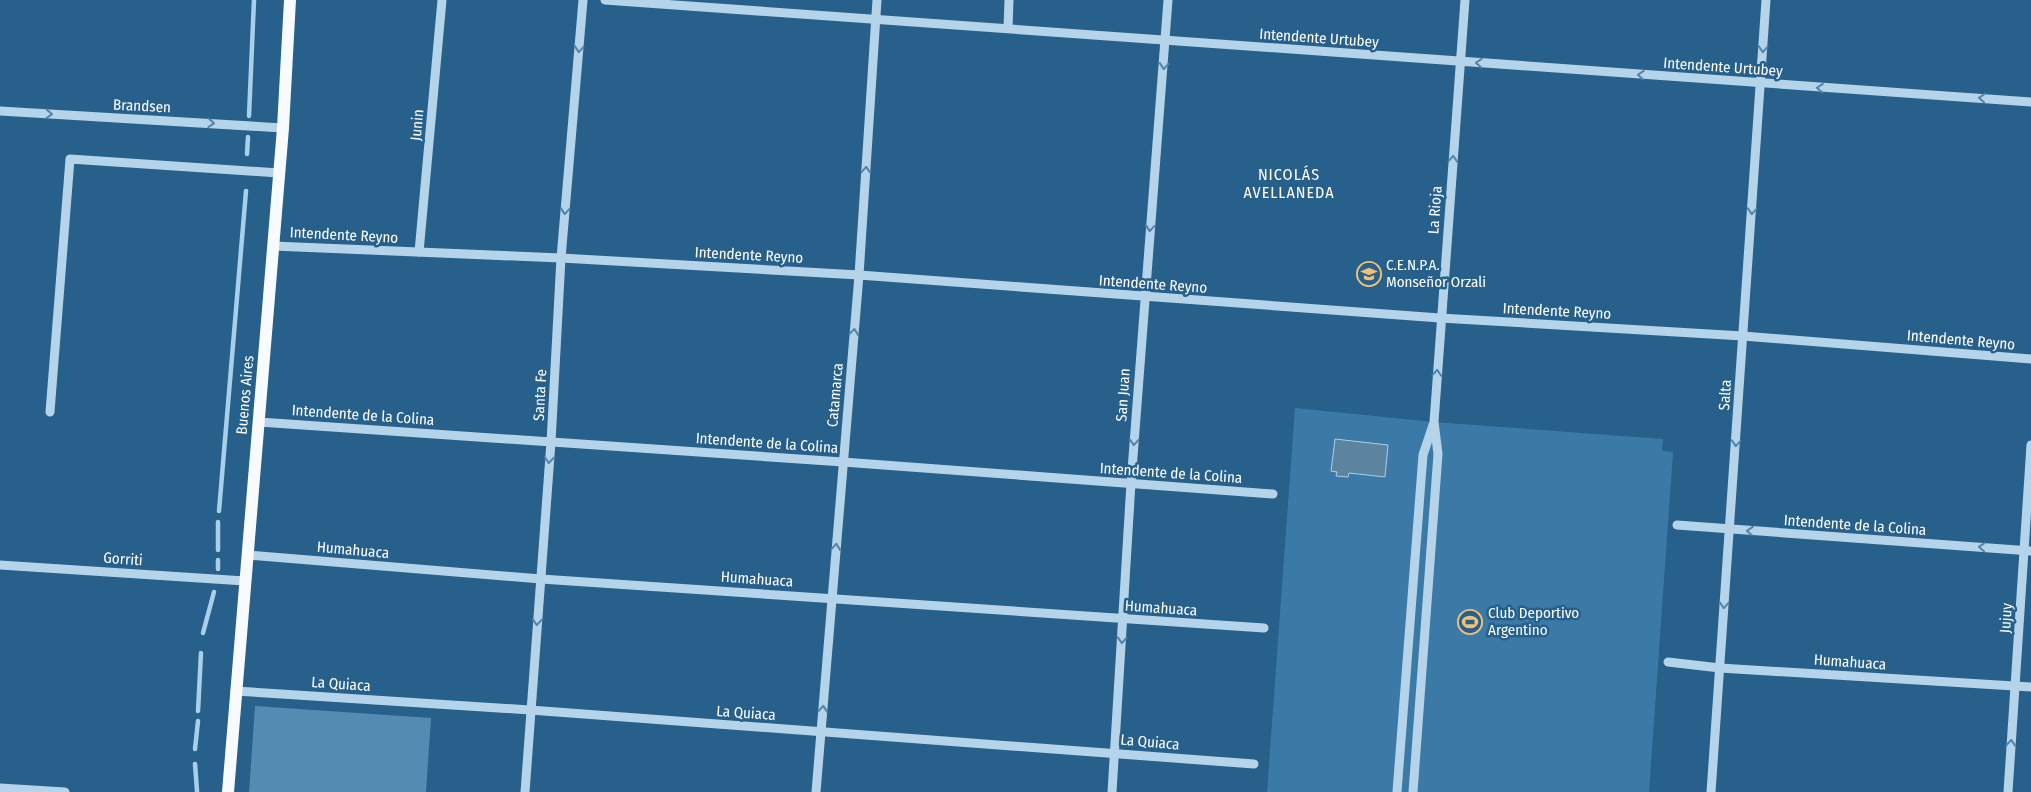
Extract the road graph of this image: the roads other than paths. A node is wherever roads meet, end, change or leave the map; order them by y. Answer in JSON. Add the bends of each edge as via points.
{"nodes":[{"id":1,"x":290,"y":0,"type":"edge"},
{"id":2,"x":442,"y":0,"type":"edge"},
{"id":3,"x":583,"y":0,"type":"edge"},
{"id":4,"x":605,"y":0,"type":"edge"},
{"id":5,"x":877,"y":0,"type":"edge"},
{"id":6,"x":1009,"y":0,"type":"edge"},
{"id":7,"x":1168,"y":0,"type":"edge"},
{"id":8,"x":1465,"y":0,"type":"edge"},
{"id":9,"x":1766,"y":0,"type":"edge"},
{"id":10,"x":876,"y":20,"type":"junction"},
{"id":11,"x":1008,"y":28,"type":"junction"},
{"id":12,"x":1166,"y":41,"type":"junction"},
{"id":13,"x":1460,"y":62,"type":"junction"},
{"id":14,"x":1760,"y":84,"type":"junction"},
{"id":15,"x":2031,"y":102,"type":"edge"},
{"id":16,"x":0,"y":111,"type":"edge"},
{"id":17,"x":283,"y":128,"type":"junction"},
{"id":18,"x":279,"y":173,"type":"junction"},
{"id":19,"x":273,"y":246,"type":"junction"},
{"id":20,"x":419,"y":252,"type":"junction"},
{"id":21,"x":561,"y":258,"type":"junction"},
{"id":22,"x":859,"y":275,"type":"junction"},
{"id":23,"x":1144,"y":297,"type":"junction"},
{"id":24,"x":1440,"y":318,"type":"junction"},
{"id":25,"x":1743,"y":336,"type":"junction"},
{"id":26,"x":2031,"y":359,"type":"edge"},
{"id":27,"x":50,"y":412,"type":"dead end"},
{"id":28,"x":259,"y":422,"type":"junction"},
{"id":29,"x":1434,"y":422,"type":"junction"},
{"id":30,"x":551,"y":442,"type":"junction"},
{"id":31,"x":2031,"y":445,"type":"edge"},
{"id":32,"x":843,"y":462,"type":"junction"},
{"id":33,"x":1130,"y":483,"type":"junction"},
{"id":34,"x":1273,"y":494,"type":"dead end"},
{"id":35,"x":1677,"y":525,"type":"dead end"},
{"id":36,"x":1730,"y":529,"type":"junction"},
{"id":37,"x":2028,"y":551,"type":"edge"},
{"id":38,"x":247,"y":556,"type":"junction"},
{"id":39,"x":0,"y":564,"type":"edge"},
{"id":40,"x":540,"y":579,"type":"junction"},
{"id":41,"x":245,"y":581,"type":"junction"},
{"id":42,"x":831,"y":598,"type":"junction"},
{"id":43,"x":1411,"y":610,"type":"junction"},
{"id":44,"x":1426,"y":611,"type":"junction"},
{"id":45,"x":1123,"y":619,"type":"junction"},
{"id":46,"x":1264,"y":628,"type":"dead end"},
{"id":47,"x":1668,"y":662,"type":"dead end"},
{"id":48,"x":1720,"y":668,"type":"junction"},
{"id":49,"x":2015,"y":686,"type":"junction"},
{"id":50,"x":2031,"y":687,"type":"edge"},
{"id":51,"x":235,"y":691,"type":"junction"},
{"id":52,"x":530,"y":710,"type":"junction"},
{"id":53,"x":821,"y":733,"type":"junction"},
{"id":54,"x":1115,"y":753,"type":"junction"},
{"id":55,"x":1254,"y":764,"type":"dead end"},
{"id":56,"x":0,"y":788,"type":"edge"},
{"id":57,"x":65,"y":792,"type":"edge"},
{"id":58,"x":228,"y":792,"type":"edge"},
{"id":59,"x":525,"y":792,"type":"edge"},
{"id":60,"x":816,"y":792,"type":"edge"},
{"id":61,"x":1112,"y":792,"type":"edge"},
{"id":62,"x":1397,"y":792,"type":"edge"},
{"id":63,"x":1413,"y":792,"type":"edge"},
{"id":64,"x":1711,"y":792,"type":"edge"},
{"id":65,"x":2008,"y":792,"type":"edge"}],
"edges":[{"from":1,"to":17,"type":"main road","name":"Buenos Aires"},
{"from":2,"to":20,"type":"street","name":"Junin"},
{"from":3,"to":21,"type":"street","name":"Santa Fe","one_way":true},
{"from":4,"to":10,"type":"street","name":"Intendente Urtubey"},
{"from":5,"to":10,"type":"street","name":"Catamarca"},
{"from":6,"to":11,"type":"street"},
{"from":7,"to":12,"type":"street","name":"San Juan"},
{"from":8,"to":13,"type":"street","name":"La Rioja"},
{"from":9,"to":14,"type":"street","name":"Salta","one_way":true},
{"from":10,"to":11,"type":"street","name":"Intendente Urtubey"},
{"from":22,"to":10,"type":"street","name":"Catamarca","one_way":true},
{"from":11,"to":12,"type":"street","name":"Intendente Urtubey"},
{"from":12,"to":13,"type":"street","name":"Intendente Urtubey"},
{"from":12,"to":23,"type":"street","name":"San Juan","one_way":true},
{"from":14,"to":13,"type":"street","name":"Intendente Urtubey","one_way":true},
{"from":24,"to":13,"type":"street","name":"La Rioja","one_way":true},
{"from":15,"to":14,"type":"street","name":"Intendente Urtubey","one_way":true},
{"from":14,"to":25,"type":"street","name":"Salta","one_way":true},
{"from":16,"to":17,"type":"street","name":"Brandsen","one_way":true},
{"from":17,"to":18,"type":"main road","name":"Buenos Aires"},
{"from":18,"to":19,"type":"main road","name":"Buenos Aires"},
{"from":18,"to":27,"type":"street","via":[[70,160]]},
{"from":19,"to":20,"type":"street","name":"Intendente Reyno"},
{"from":19,"to":28,"type":"main road","name":"Buenos Aires"},
{"from":20,"to":21,"type":"street","name":"Intendente Reyno"},
{"from":21,"to":22,"type":"street","name":"Intendente Reyno"},
{"from":21,"to":30,"type":"street","name":"Santa Fe"},
{"from":22,"to":23,"type":"street","name":"Intendente Reyno"},
{"from":32,"to":22,"type":"street","name":"Catamarca","one_way":true},
{"from":23,"to":24,"type":"street","name":"Intendente Reyno"},
{"from":23,"to":33,"type":"street","name":"San Juan","one_way":true},
{"from":24,"to":25,"type":"street","name":"Intendente Reyno"},
{"from":29,"to":24,"type":"street","name":"La Rioja","one_way":true},
{"from":25,"to":26,"type":"street","name":"Intendente Reyno"},
{"from":25,"to":36,"type":"street","name":"Salta","one_way":true},
{"from":28,"to":30,"type":"street","name":"Intendente de la Colina"},
{"from":28,"to":38,"type":"main road","name":"Buenos Aires"},
{"from":29,"to":43,"type":"street","via":[[1424,455]]},
{"from":29,"to":44,"type":"street","via":[[1438,454]]},
{"from":30,"to":32,"type":"street","name":"Intendente de la Colina"},
{"from":30,"to":40,"type":"street","name":"Santa Fe","one_way":true},
{"from":31,"to":37,"type":"street","name":"Jujuy"},
{"from":32,"to":33,"type":"street","name":"Intendente de la Colina"},
{"from":42,"to":32,"type":"street","name":"Catamarca","one_way":true},
{"from":33,"to":34,"type":"street","name":"Intendente de la Colina"},
{"from":33,"to":45,"type":"street","name":"San Juan"},
{"from":35,"to":36,"type":"street","name":"Intendente de la Colina"},
{"from":37,"to":36,"type":"street","name":"Intendente de la Colina","one_way":true},
{"from":36,"to":48,"type":"street","name":"Salta","one_way":true},
{"from":37,"to":49,"type":"street","name":"Jujuy"},
{"from":38,"to":40,"type":"street","name":"Humahuaca"},
{"from":38,"to":41,"type":"main road","name":"Buenos Aires"},
{"from":39,"to":41,"type":"street","name":"Gorriti"},
{"from":40,"to":42,"type":"street","name":"Humahuaca"},
{"from":40,"to":52,"type":"street","name":"Santa Fe","one_way":true},
{"from":41,"to":51,"type":"main road","name":"Buenos Aires"},
{"from":42,"to":45,"type":"street","name":"Humahuaca"},
{"from":53,"to":42,"type":"street","name":"Catamarca","one_way":true},
{"from":43,"to":44,"type":"street"},
{"from":43,"to":62,"type":"street"},
{"from":44,"to":63,"type":"street"},
{"from":45,"to":46,"type":"street","name":"Humahuaca"},
{"from":45,"to":54,"type":"street","name":"San Juan","one_way":true},
{"from":47,"to":48,"type":"street","name":"Humahuaca"},
{"from":48,"to":49,"type":"street","name":"Humahuaca"},
{"from":48,"to":64,"type":"street","name":"Salta"},
{"from":49,"to":50,"type":"street","name":"Humahuaca"},
{"from":65,"to":49,"type":"street","name":"Jujuy","one_way":true},
{"from":51,"to":52,"type":"street","name":"La Quiaca"},
{"from":51,"to":58,"type":"main road","name":"Buenos Aires"},
{"from":52,"to":53,"type":"street","name":"La Quiaca"},
{"from":52,"to":59,"type":"street","name":"Santa Fe"},
{"from":53,"to":54,"type":"street","name":"La Quiaca"},
{"from":53,"to":60,"type":"street","name":"Catamarca"},
{"from":54,"to":55,"type":"street","name":"La Quiaca"},
{"from":54,"to":61,"type":"street","name":"San Juan"},
{"from":56,"to":57,"type":"street"}]}
